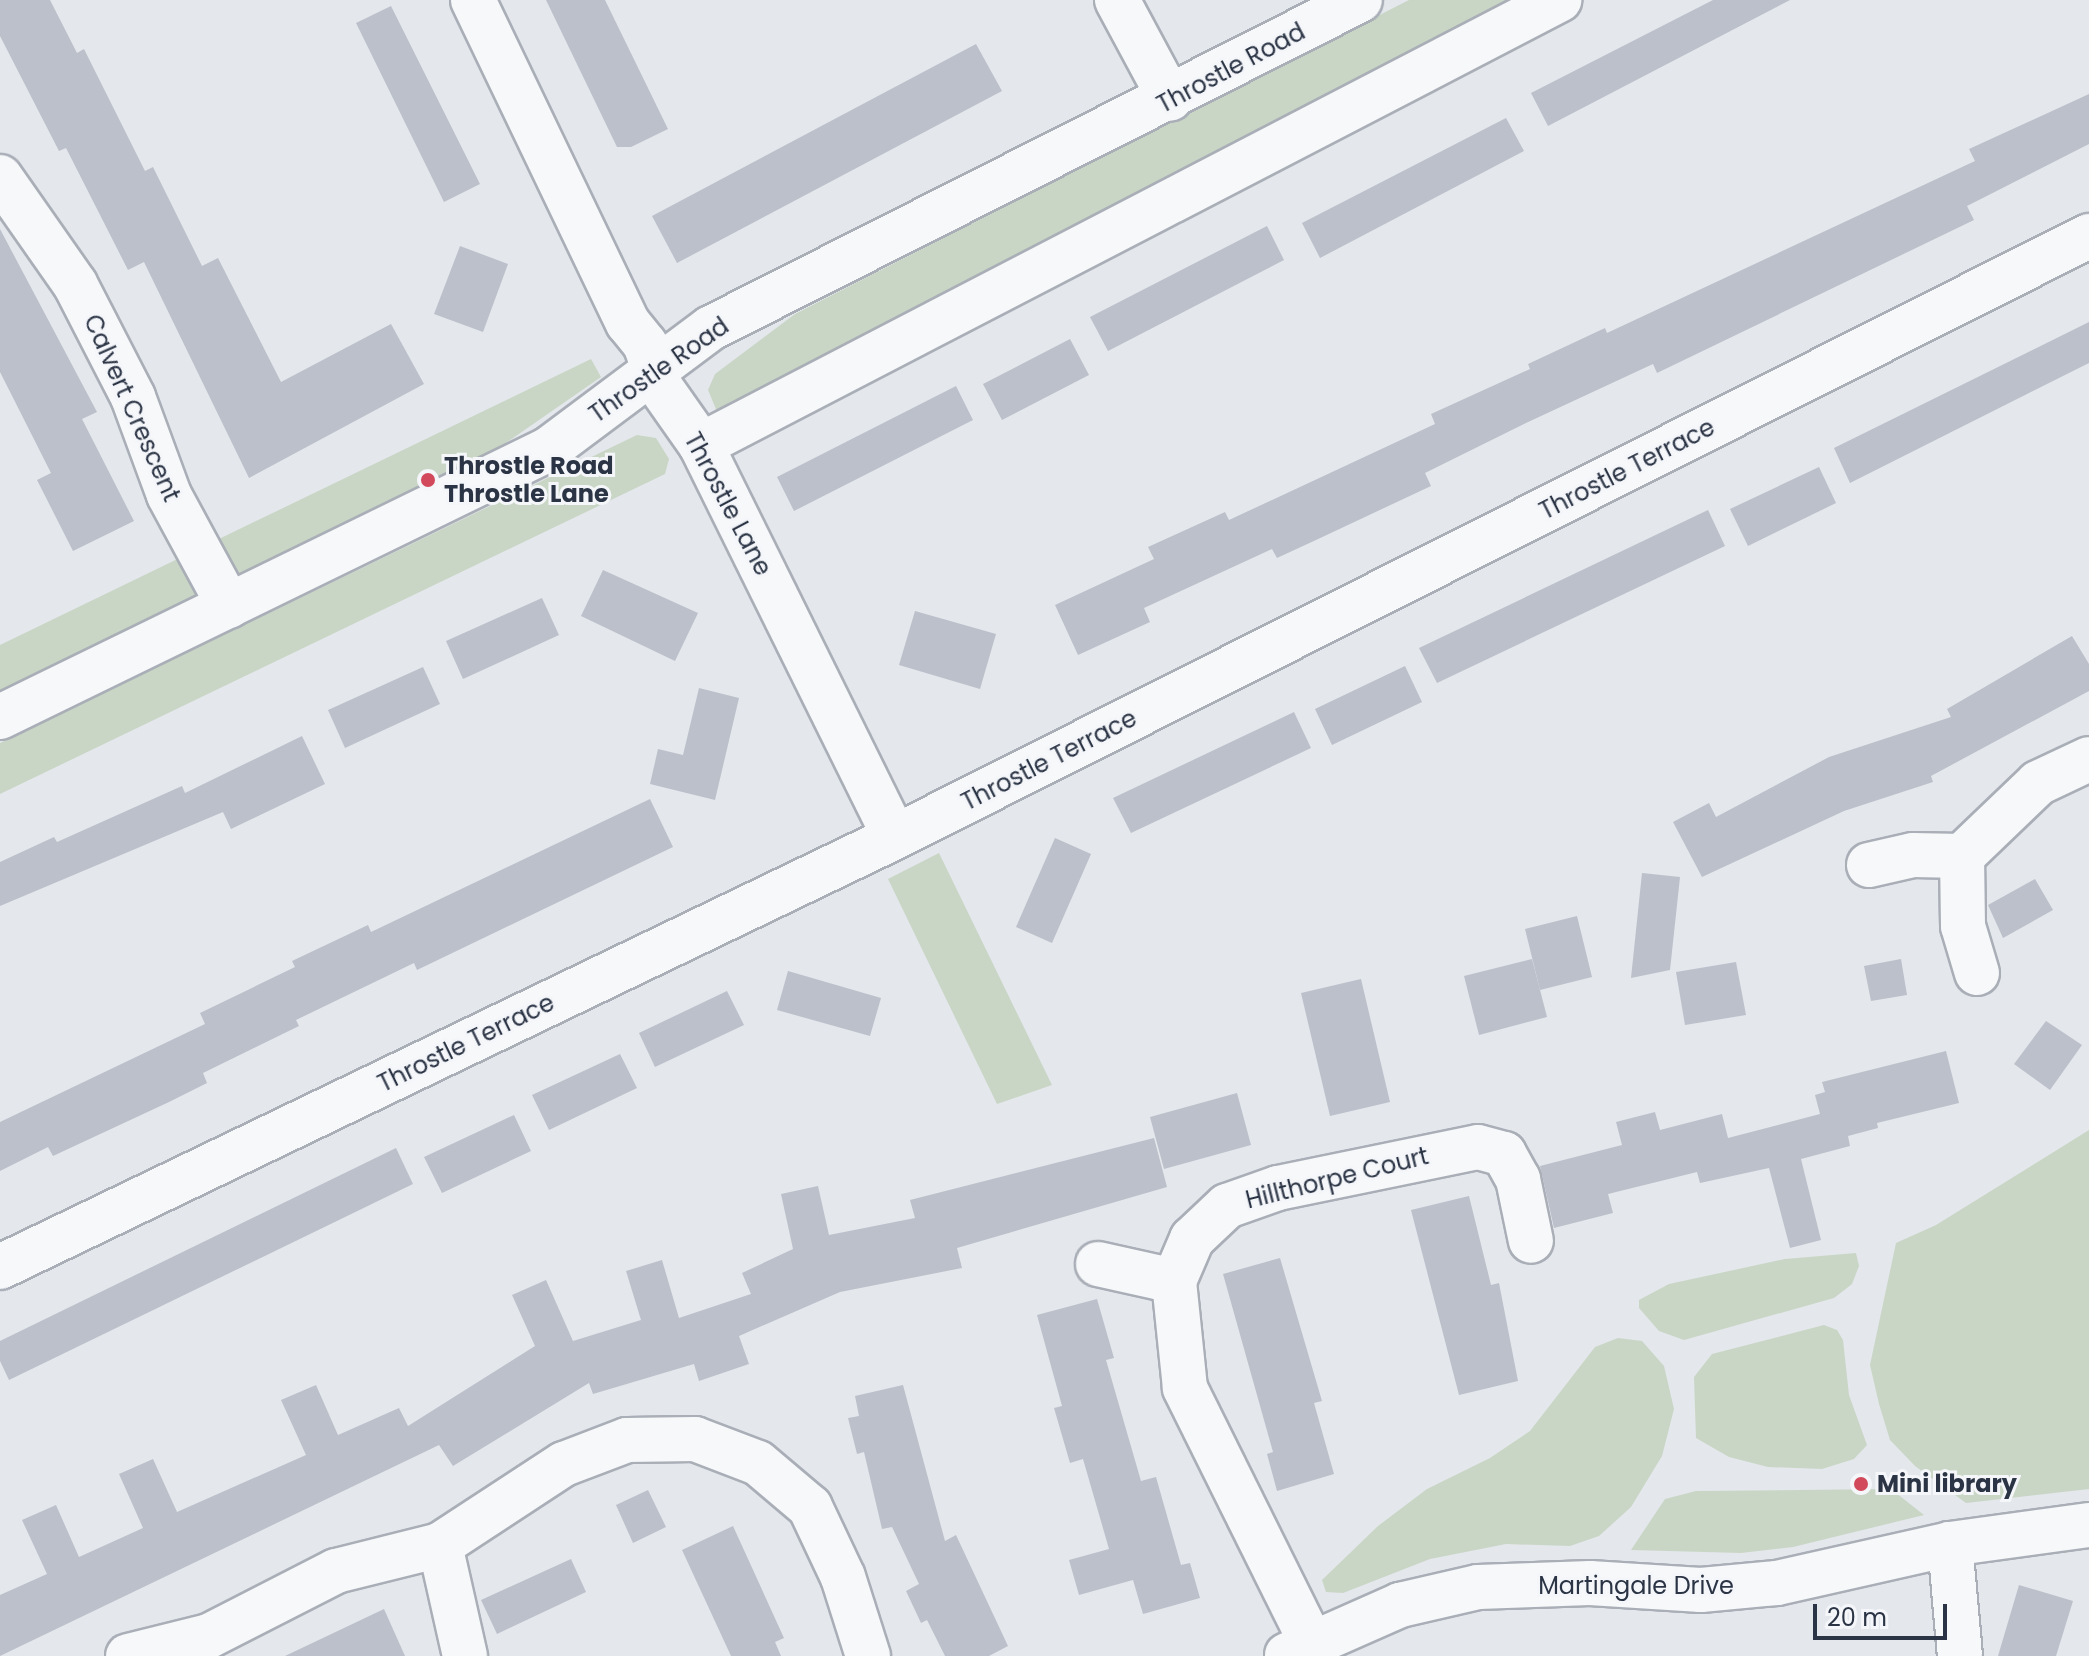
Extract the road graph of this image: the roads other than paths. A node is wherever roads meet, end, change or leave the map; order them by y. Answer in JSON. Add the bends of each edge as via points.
{"nodes":[{"id":1,"x":473,"y":0,"type":"edge"},
{"id":2,"x":1117,"y":0,"type":"edge"},
{"id":3,"x":1360,"y":0,"type":"edge"},
{"id":4,"x":1559,"y":0,"type":"edge"},
{"id":5,"x":1170,"y":99,"type":"junction"},
{"id":6,"x":0,"y":177,"type":"edge"},
{"id":7,"x":2089,"y":236,"type":"edge"},
{"id":8,"x":654,"y":368,"type":"junction"},
{"id":9,"x":701,"y":445,"type":"junction"},
{"id":10,"x":229,"y":606,"type":"junction"},
{"id":11,"x":0,"y":717,"type":"edge"},
{"id":12,"x":2089,"y":759,"type":"edge"},
{"id":13,"x":895,"y":837,"type":"junction"},
{"id":14,"x":1962,"y":856,"type":"junction"},
{"id":15,"x":1869,"y":865,"type":"dead end"},
{"id":16,"x":1977,"y":973,"type":"dead end"},
{"id":17,"x":1531,"y":1241,"type":"dead end"},
{"id":18,"x":1098,"y":1264,"type":"dead end"},
{"id":19,"x":0,"y":1267,"type":"edge"},
{"id":20,"x":1174,"y":1281,"type":"junction"},
{"id":21,"x":2089,"y":1525,"type":"edge"},
{"id":22,"x":1950,"y":1544,"type":"junction"},
{"id":23,"x":440,"y":1545,"type":"junction"},
{"id":24,"x":1298,"y":1649,"type":"edge"},
{"id":25,"x":128,"y":1656,"type":"edge"},
{"id":26,"x":465,"y":1656,"type":"edge"},
{"id":27,"x":868,"y":1656,"type":"edge"},
{"id":28,"x":1960,"y":1656,"type":"edge"}],
"edges":[{"from":1,"to":8,"type":"street","name":"Throstle Lane"},
{"from":2,"to":5,"type":"street"},
{"from":3,"to":5,"type":"street","name":"Throstle Road"},
{"from":4,"to":9,"type":"street"},
{"from":5,"to":8,"type":"street","name":"Throstle Road","via":[[711,328]]},
{"from":6,"to":10,"type":"street","name":"Calvert Crescent","via":[[75,284],[133,397],[169,495]]},
{"from":7,"to":13,"type":"street","name":"Throstle Terrace"},
{"from":8,"to":9,"type":"street","name":"Throstle Lane","via":[[661,388]]},
{"from":8,"to":10,"type":"street","name":"Throstle Road","via":[[549,449]]},
{"from":9,"to":13,"type":"street","name":"Throstle Lane"},
{"from":10,"to":11,"type":"street","name":"Throstle Road"},
{"from":12,"to":14,"type":"street","via":[[2038,783]]},
{"from":13,"to":19,"type":"street","name":"Throstle Terrace"},
{"from":14,"to":15,"type":"street","via":[[1913,855]]},
{"from":14,"to":16,"type":"street","via":[[1963,926]]},
{"from":17,"to":20,"type":"street","name":"Hillthorpe Court","via":[[1518,1179],[1504,1154],[1478,1147],[1451,1149],[1278,1188],[1227,1206],[1192,1239]]},
{"from":18,"to":20,"type":"street"},
{"from":20,"to":24,"type":"street","name":"Hillthorpe Court","via":[[1185,1388]]},
{"from":21,"to":22,"type":"street","name":"Martingale Drive"},
{"from":22,"to":24,"type":"street","name":"Martingale Drive","via":[[1777,1583],[1701,1590],[1590,1583],[1478,1587],[1400,1605]]},
{"from":22,"to":28,"type":"street"},
{"from":23,"to":25,"type":"street","via":[[336,1571],[209,1636]]},
{"from":23,"to":26,"type":"street"},
{"from":23,"to":27,"type":"street","via":[[564,1464],[627,1440],[695,1439],[758,1463],[810,1507],[843,1577]]}]}
